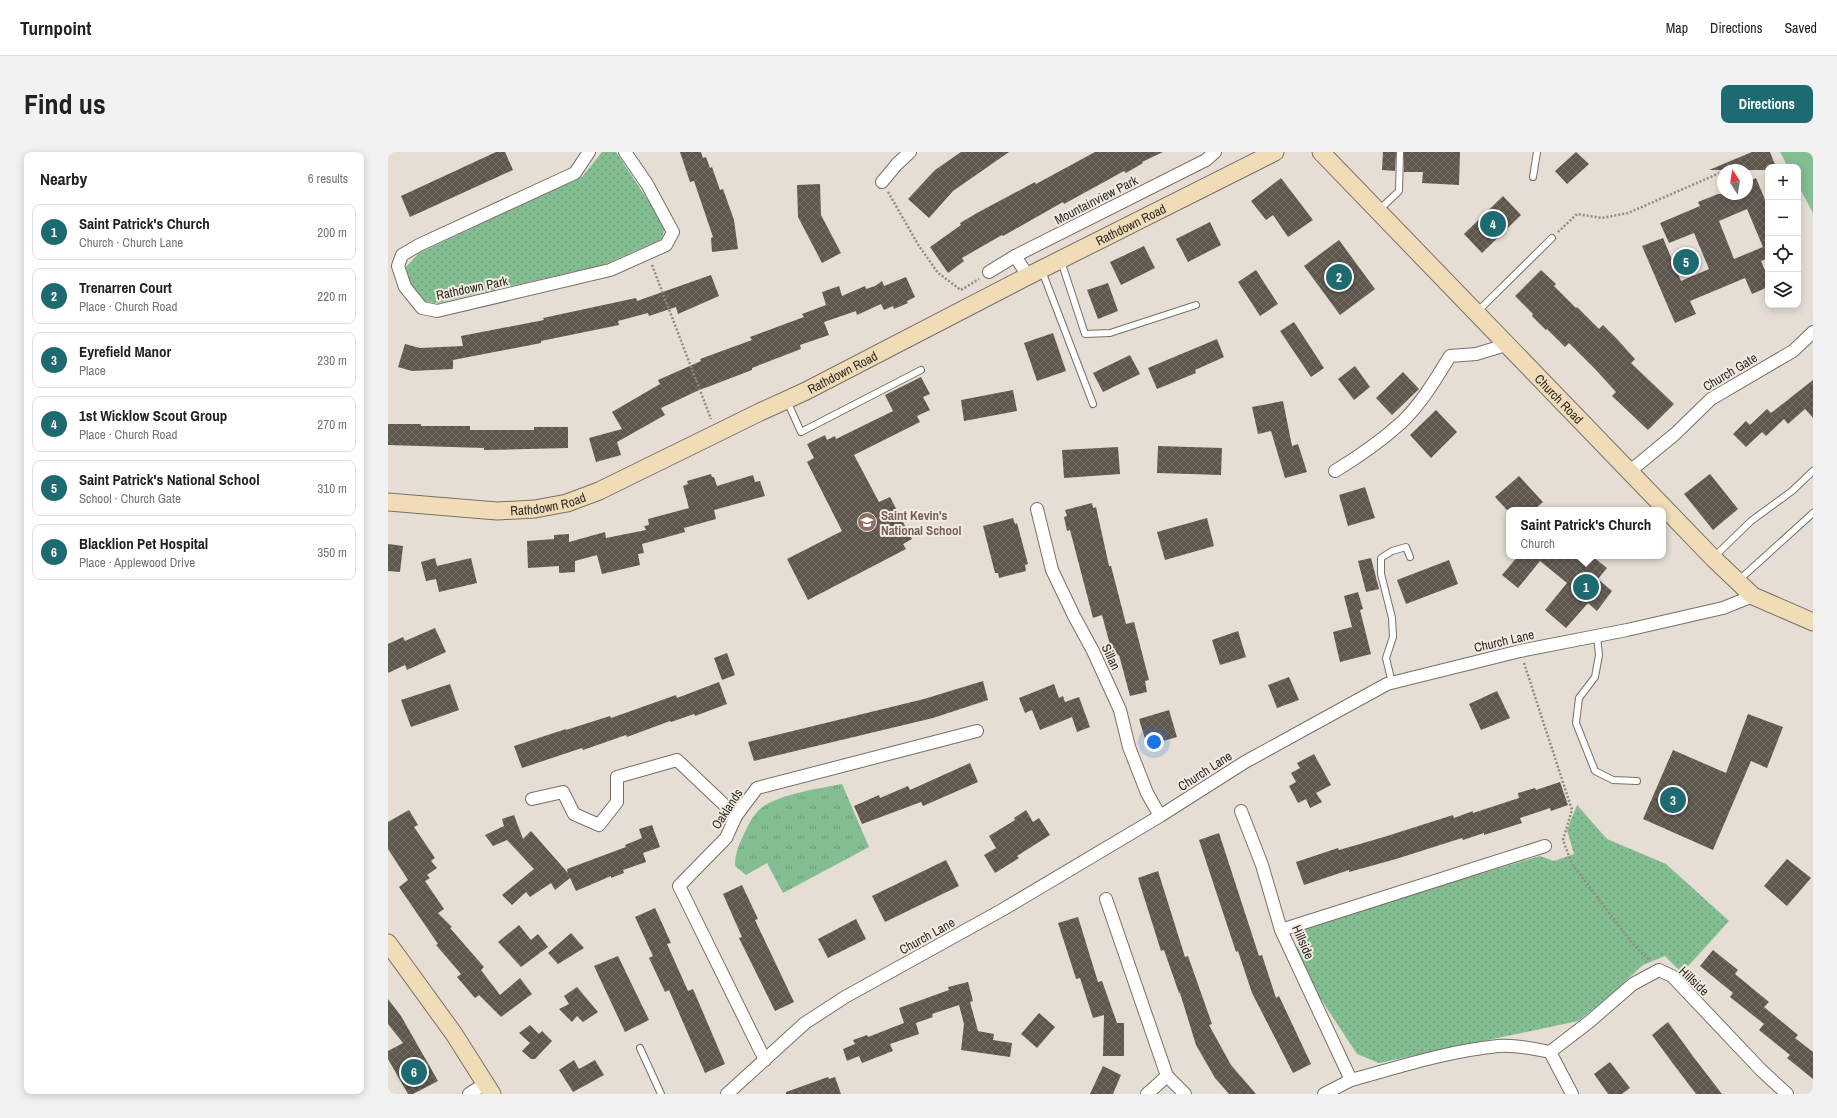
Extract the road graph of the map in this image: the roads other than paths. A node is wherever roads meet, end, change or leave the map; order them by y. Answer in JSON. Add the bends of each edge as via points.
{"nodes":[{"id":1,"x":589,"y":152,"type":"edge"},
{"id":2,"x":625,"y":152,"type":"edge"},
{"id":3,"x":910,"y":152,"type":"edge"},
{"id":4,"x":1215,"y":152,"type":"edge"},
{"id":5,"x":1273,"y":152,"type":"edge"},
{"id":6,"x":1321,"y":152,"type":"edge"},
{"id":7,"x":1400,"y":152,"type":"edge"},
{"id":8,"x":1537,"y":152,"type":"edge"},
{"id":9,"x":1533,"y":178,"type":"dead end"},
{"id":10,"x":882,"y":182,"type":"road end"},
{"id":11,"x":1378,"y":211,"type":"junction"},
{"id":12,"x":1552,"y":238,"type":"road end"},
{"id":13,"x":1015,"y":256,"type":"junction"},
{"id":14,"x":1061,"y":260,"type":"junction"},
{"id":15,"x":989,"y":272,"type":"road end"},
{"id":16,"x":1035,"y":273,"type":"junction"},
{"id":17,"x":1196,"y":305,"type":"dead end"},
{"id":18,"x":1476,"y":313,"type":"junction"},
{"id":19,"x":1813,"y":332,"type":"edge"},
{"id":20,"x":1506,"y":345,"type":"junction"},
{"id":21,"x":921,"y":370,"type":"dead end"},
{"id":22,"x":786,"y":400,"type":"junction"},
{"id":23,"x":1093,"y":404,"type":"dead end"},
{"id":24,"x":1335,"y":471,"type":"dead end"},
{"id":25,"x":1813,"y":471,"type":"edge"},
{"id":26,"x":1629,"y":472,"type":"junction"},
{"id":27,"x":388,"y":502,"type":"edge"},
{"id":28,"x":1663,"y":507,"type":"edge"},
{"id":29,"x":1037,"y":509,"type":"dead end"},
{"id":30,"x":1666,"y":510,"type":"edge"},
{"id":31,"x":1813,"y":513,"type":"edge"},
{"id":32,"x":1410,"y":557,"type":"dead end"},
{"id":33,"x":1713,"y":558,"type":"junction"},
{"id":34,"x":1738,"y":581,"type":"junction"},
{"id":35,"x":1754,"y":596,"type":"junction"},
{"id":36,"x":1813,"y":622,"type":"edge"},
{"id":37,"x":1597,"y":636,"type":"junction"},
{"id":38,"x":1392,"y":683,"type":"junction"},
{"id":39,"x":977,"y":731,"type":"dead end"},
{"id":40,"x":1637,"y":781,"type":"dead end"},
{"id":41,"x":532,"y":799,"type":"dead end"},
{"id":42,"x":1241,"y":811,"type":"dead end"},
{"id":43,"x":736,"y":816,"type":"junction"},
{"id":44,"x":1160,"y":816,"type":"junction"},
{"id":45,"x":1545,"y":846,"type":"dead end"},
{"id":46,"x":1106,"y":899,"type":"dead end"},
{"id":47,"x":1281,"y":930,"type":"junction"},
{"id":48,"x":388,"y":943,"type":"edge"},
{"id":49,"x":640,"y":1048,"type":"dead end"},
{"id":50,"x":1550,"y":1052,"type":"junction"},
{"id":51,"x":765,"y":1060,"type":"junction"},
{"id":52,"x":1167,"y":1076,"type":"junction"},
{"id":53,"x":1351,"y":1080,"type":"junction"},
{"id":54,"x":489,"y":1088,"type":"edge"},
{"id":55,"x":469,"y":1094,"type":"edge"},
{"id":56,"x":661,"y":1094,"type":"edge"},
{"id":57,"x":727,"y":1094,"type":"edge"},
{"id":58,"x":1147,"y":1094,"type":"edge"},
{"id":59,"x":1185,"y":1094,"type":"edge"},
{"id":60,"x":1324,"y":1094,"type":"edge"},
{"id":61,"x":1572,"y":1094,"type":"edge"},
{"id":62,"x":1787,"y":1094,"type":"edge"}],
"edges":[{"from":1,"to":2,"type":"street","name":"Rathdown Park","via":[[575,173],[402,255],[398,266],[405,287],[422,308],[437,311],[610,270],[666,245],[673,232],[647,184]]},
{"from":3,"to":10,"type":"street"},
{"from":4,"to":13,"type":"street","name":"Mountainview Park","via":[[1206,160]]},
{"from":5,"to":14,"type":"main road","name":"Rathdown Road"},
{"from":6,"to":11,"type":"main road","name":"Church Road"},
{"from":7,"to":11,"type":"lane","via":[[1399,191]]},
{"from":8,"to":9,"type":"lane"},
{"from":11,"to":18,"type":"main road","name":"Church Road"},
{"from":12,"to":18,"type":"lane"},
{"from":13,"to":15,"type":"street","name":"Mountainview Park"},
{"from":13,"to":16,"type":"street"},
{"from":14,"to":16,"type":"main road","name":"Rathdown Road"},
{"from":14,"to":17,"type":"lane","via":[[1085,334],[1110,333]]},
{"from":16,"to":22,"type":"main road","name":"Rathdown Road"},
{"from":16,"to":23,"type":"lane"},
{"from":18,"to":20,"type":"main road","name":"Church Road"},
{"from":19,"to":26,"type":"street","name":"Church Gate","via":[[1793,351],[1711,399],[1675,434]]},
{"from":20,"to":24,"type":"street","via":[[1476,354],[1450,356],[1431,386],[1402,422],[1360,456]]},
{"from":20,"to":26,"type":"main road","name":"Church Road"},
{"from":21,"to":22,"type":"lane","via":[[801,432]]},
{"from":22,"to":27,"type":"main road","name":"Rathdown Road","via":[[567,504],[497,511]]},
{"from":25,"to":33,"type":"lane","via":[[1792,491],[1751,521]]},
{"from":26,"to":28,"type":"main road","name":"Church Road"},
{"from":29,"to":44,"type":"street","name":"Sillan","via":[[1052,570],[1120,710],[1132,754],[1147,793]]},
{"from":30,"to":33,"type":"main road","name":"Church Road"},
{"from":31,"to":34,"type":"lane"},
{"from":32,"to":38,"type":"lane","via":[[1406,547],[1392,551],[1382,558],[1381,574],[1392,618],[1393,637],[1386,658]]},
{"from":33,"to":34,"type":"main road","name":"Church Road"},
{"from":34,"to":35,"type":"main road","name":"Church Road"},
{"from":35,"to":36,"type":"main road","name":"Church Road"},
{"from":35,"to":37,"type":"street","name":"Church Lane","via":[[1723,608]]},
{"from":37,"to":38,"type":"street","name":"Church Lane","via":[[1520,651]]},
{"from":37,"to":40,"type":"lane","via":[[1599,656],[1595,677],[1579,698],[1576,723],[1595,771],[1613,780]]},
{"from":38,"to":44,"type":"street","name":"Church Lane","via":[[1245,762]]},
{"from":39,"to":43,"type":"street","name":"Oaklands","via":[[757,788]]},
{"from":41,"to":43,"type":"street","via":[[564,792],[574,814],[599,825],[617,802],[617,777],[677,760]]},
{"from":42,"to":47,"type":"street","name":"Hillside","via":[[1262,865]]},
{"from":43,"to":51,"type":"street","name":"Oaklands","via":[[726,838],[679,886]]},
{"from":44,"to":51,"type":"street","name":"Church Lane","via":[[1002,910],[846,997],[805,1024]]},
{"from":45,"to":47,"type":"street"},
{"from":46,"to":52,"type":"street"},
{"from":47,"to":53,"type":"street","name":"Hillside"},
{"from":48,"to":54,"type":"main road","via":[[454,1034]]},
{"from":49,"to":56,"type":"lane"},
{"from":50,"to":53,"type":"street","via":[[1529,1047],[1499,1046],[1431,1059]]},
{"from":50,"to":61,"type":"street"},
{"from":50,"to":62,"type":"street","name":"Hillside","via":[[1632,984],[1659,970],[1672,976]]},
{"from":51,"to":57,"type":"street","name":"Church Lane"},
{"from":52,"to":58,"type":"street"},
{"from":52,"to":59,"type":"street"},
{"from":53,"to":60,"type":"street"},
{"from":54,"to":55,"type":"street"}]}
